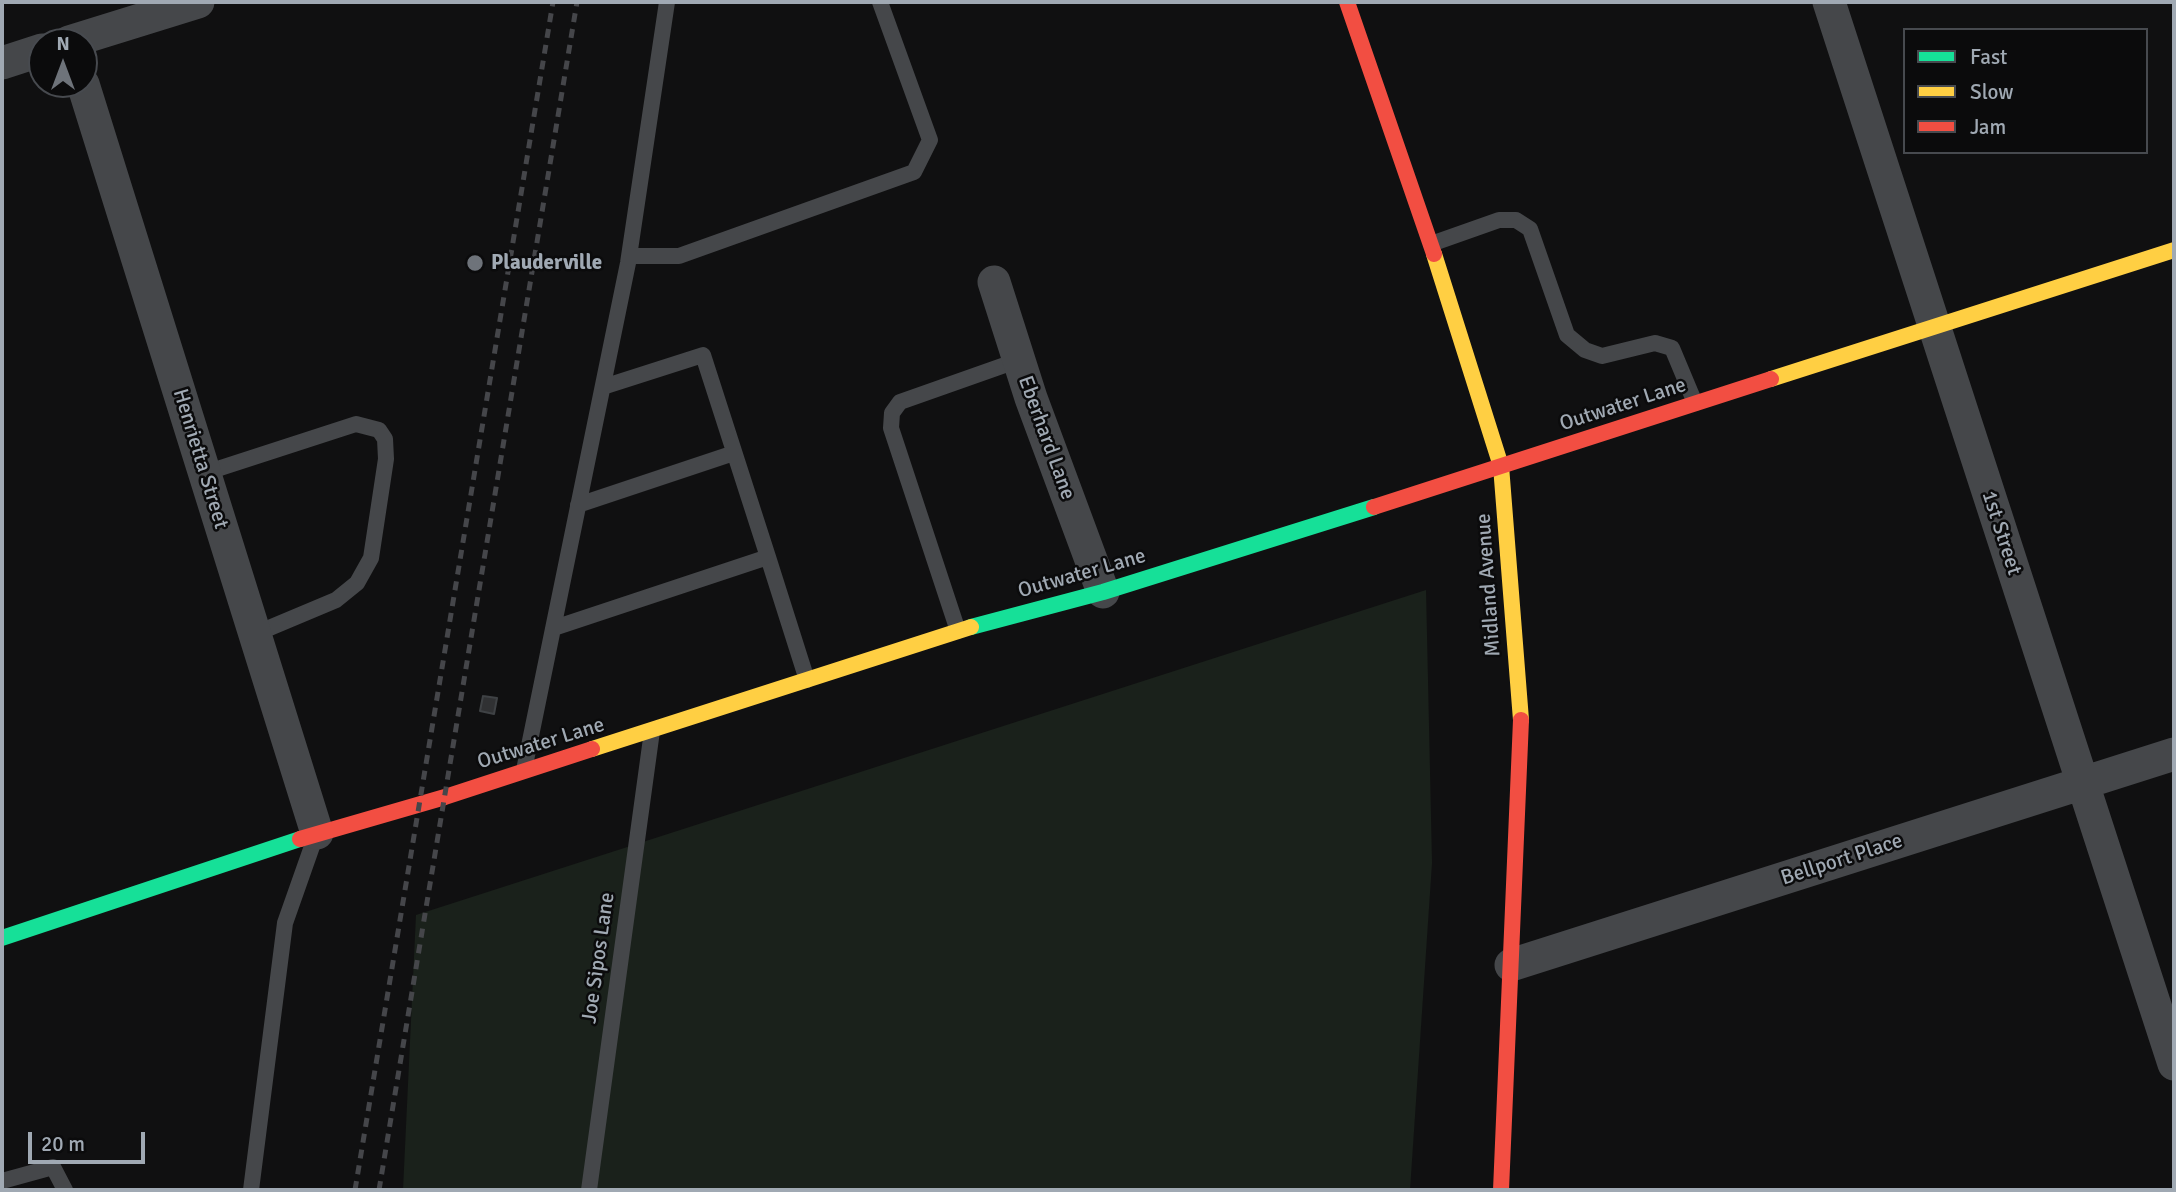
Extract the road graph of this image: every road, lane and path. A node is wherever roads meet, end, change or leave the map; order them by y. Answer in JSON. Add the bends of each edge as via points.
{"nodes":[{"id":1,"x":198,"y":2,"type":"edge"},
{"id":2,"x":667,"y":2,"type":"edge"},
{"id":3,"x":880,"y":2,"type":"edge"},
{"id":4,"x":1347,"y":2,"type":"edge"},
{"id":5,"x":1829,"y":2,"type":"edge"},
{"id":6,"x":98,"y":33,"type":"edge"},
{"id":7,"x":28,"y":55,"type":"edge"},
{"id":8,"x":2,"y":63,"type":"edge"},
{"id":9,"x":87,"y":98,"type":"edge"},
{"id":10,"x":1431,"y":244,"type":"junction"},
{"id":11,"x":2174,"y":250,"type":"edge"},
{"id":12,"x":628,"y":256,"type":"junction"},
{"id":13,"x":994,"y":282,"type":"dead end"},
{"id":14,"x":1932,"y":328,"type":"junction"},
{"id":15,"x":1019,"y":360,"type":"junction"},
{"id":16,"x":603,"y":387,"type":"junction"},
{"id":17,"x":1695,"y":403,"type":"junction"},
{"id":18,"x":734,"y":453,"type":"junction"},
{"id":19,"x":1501,"y":466,"type":"junction"},
{"id":20,"x":205,"y":473,"type":"junction"},
{"id":21,"x":578,"y":505,"type":"junction"},
{"id":22,"x":768,"y":557,"type":"junction"},
{"id":23,"x":1103,"y":592,"type":"junction"},
{"id":24,"x":554,"y":628,"type":"junction"},
{"id":25,"x":958,"y":631,"type":"junction"},
{"id":26,"x":255,"y":634,"type":"junction"},
{"id":27,"x":807,"y":680,"type":"junction"},
{"id":28,"x":652,"y":731,"type":"junction"},
{"id":29,"x":2174,"y":754,"type":"edge"},
{"id":30,"x":524,"y":770,"type":"junction"},
{"id":31,"x":2084,"y":783,"type":"junction"},
{"id":32,"x":317,"y":833,"type":"junction"},
{"id":33,"x":2,"y":938,"type":"edge"},
{"id":34,"x":1511,"y":965,"type":"junction"},
{"id":35,"x":2174,"y":1064,"type":"edge"},
{"id":36,"x":2,"y":1181,"type":"edge"},
{"id":37,"x":65,"y":1190,"type":"edge"},
{"id":38,"x":251,"y":1190,"type":"edge"},
{"id":39,"x":589,"y":1190,"type":"edge"},
{"id":40,"x":1501,"y":1190,"type":"edge"}],
"edges":[{"from":1,"to":6,"type":"street"},
{"from":2,"to":12,"type":"lane"},
{"from":3,"to":12,"type":"lane","via":[[930,140],[914,173],[679,256]]},
{"from":4,"to":10,"type":"street","name":"Midland Avenue"},
{"from":5,"to":14,"type":"street","name":"1st Street"},
{"from":7,"to":8,"type":"street"},
{"from":9,"to":20,"type":"street","name":"Henrietta Street"},
{"from":10,"to":17,"type":"lane","via":[[1499,220],[1516,220],[1530,229],[1567,335],[1585,350],[1602,356],[1655,342],[1672,348]]},
{"from":10,"to":19,"type":"street","name":"Midland Avenue"},
{"from":11,"to":14,"type":"street","name":"Outwater Lane"},
{"from":12,"to":16,"type":"lane"},
{"from":13,"to":15,"type":"street","name":"Eberhard Lane"},
{"from":14,"to":17,"type":"street","name":"Outwater Lane"},
{"from":14,"to":31,"type":"street","name":"1st Street"},
{"from":15,"to":23,"type":"street","name":"Eberhard Lane"},
{"from":15,"to":25,"type":"lane","via":[[900,402],[892,413],[891,428]]},
{"from":16,"to":18,"type":"lane","via":[[703,355]]},
{"from":16,"to":21,"type":"lane"},
{"from":17,"to":19,"type":"street","name":"Outwater Lane"},
{"from":18,"to":21,"type":"lane"},
{"from":18,"to":22,"type":"lane"},
{"from":19,"to":23,"type":"street","name":"Outwater Lane"},
{"from":19,"to":34,"type":"street","name":"Midland Avenue","via":[[1522,729]]},
{"from":20,"to":26,"type":"street","name":"Henrietta Street"},
{"from":20,"to":26,"type":"lane","via":[[356,424],[379,430],[385,439],[371,558],[357,583],[336,600]]},
{"from":21,"to":24,"type":"lane"},
{"from":22,"to":24,"type":"lane"},
{"from":22,"to":27,"type":"lane"},
{"from":23,"to":25,"type":"street","name":"Outwater Lane"},
{"from":24,"to":30,"type":"lane"},
{"from":25,"to":27,"type":"street","name":"Outwater Lane"},
{"from":26,"to":32,"type":"street","name":"Henrietta Street"},
{"from":27,"to":28,"type":"street","name":"Outwater Lane"},
{"from":28,"to":30,"type":"street","name":"Outwater Lane"},
{"from":28,"to":39,"type":"lane","name":"Joe Sipos Lane"},
{"from":29,"to":31,"type":"street","name":"Bellport Place"},
{"from":30,"to":32,"type":"street","name":"Outwater Lane"},
{"from":31,"to":34,"type":"street","name":"Bellport Place"},
{"from":31,"to":35,"type":"street","name":"1st Street"},
{"from":32,"to":33,"type":"street","name":"Outwater Lane"},
{"from":32,"to":38,"type":"lane","via":[[285,923]]},
{"from":34,"to":40,"type":"street","name":"Midland Avenue"},
{"from":36,"to":37,"type":"lane","via":[[53,1167]]}]}
